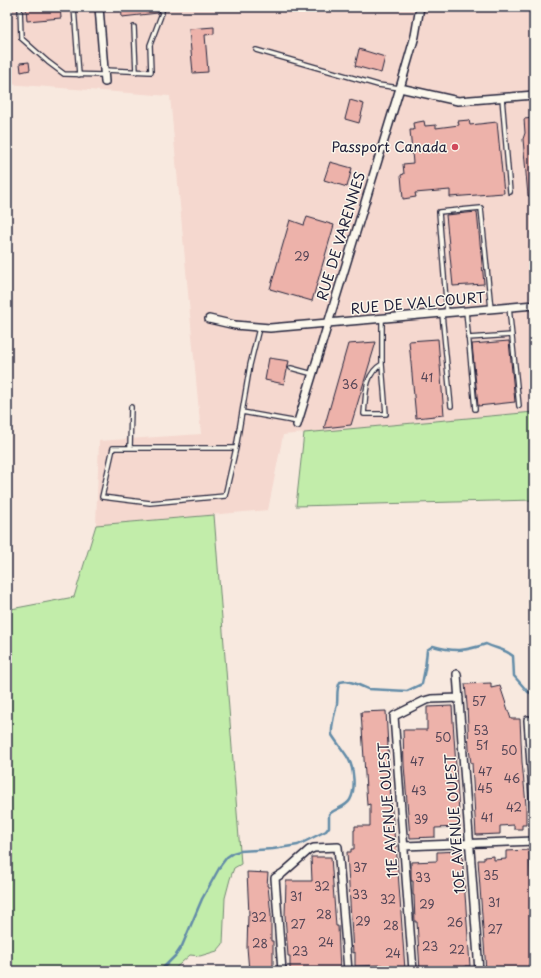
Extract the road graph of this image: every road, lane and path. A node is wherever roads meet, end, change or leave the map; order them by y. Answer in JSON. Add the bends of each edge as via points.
{"nodes":[{"id":1,"x":20,"y":7,"type":"edge"},
{"id":2,"x":74,"y":7,"type":"edge"},
{"id":3,"x":99,"y":7,"type":"edge"},
{"id":4,"x":162,"y":7,"type":"edge"},
{"id":5,"x":420,"y":7,"type":"edge"},
{"id":6,"x":134,"y":27,"type":"dead end"},
{"id":7,"x":256,"y":50,"type":"dead end"},
{"id":8,"x":136,"y":72,"type":"junction"},
{"id":9,"x":79,"y":75,"type":"junction"},
{"id":10,"x":104,"y":76,"type":"junction"},
{"id":11,"x":400,"y":88,"type":"junction"},
{"id":12,"x":534,"y":95,"type":"edge"},
{"id":13,"x":502,"y":98,"type":"junction"},
{"id":14,"x":510,"y":192,"type":"dead end"},
{"id":15,"x":509,"y":307,"type":"junction"},
{"id":16,"x":534,"y":308,"type":"edge"},
{"id":17,"x":491,"y":309,"type":"junction"},
{"id":18,"x":466,"y":311,"type":"junction"},
{"id":19,"x":445,"y":313,"type":"junction"},
{"id":20,"x":209,"y":319,"type":"dead end"},
{"id":21,"x":382,"y":319,"type":"junction"},
{"id":22,"x":328,"y":324,"type":"junction"},
{"id":23,"x":259,"y":328,"type":"junction"},
{"id":24,"x":512,"y":335,"type":"junction"},
{"id":25,"x":468,"y":338,"type":"junction"},
{"id":26,"x":382,"y":364,"type":"junction"},
{"id":27,"x":291,"y":368,"type":"dead end"},
{"id":28,"x":313,"y":374,"type":"junction"},
{"id":29,"x":452,"y":406,"type":"dead end"},
{"id":30,"x":519,"y":406,"type":"dead end"},
{"id":31,"x":131,"y":407,"type":"dead end"},
{"id":32,"x":475,"y":409,"type":"dead end"},
{"id":33,"x":242,"y":412,"type":"junction"},
{"id":34,"x":298,"y":424,"type":"joint"},
{"id":35,"x":130,"y":448,"type":"junction"},
{"id":36,"x":236,"y":448,"type":"junction"},
{"id":37,"x":457,"y":674,"type":"dead end"},
{"id":38,"x":459,"y":698,"type":"junction"},
{"id":39,"x":528,"y":720,"type":"dead end"},
{"id":40,"x":532,"y":751,"type":"edge"},
{"id":41,"x":534,"y":808,"type":"edge"},
{"id":42,"x":534,"y":842,"type":"edge"},
{"id":43,"x":469,"y":843,"type":"junction"},
{"id":44,"x":404,"y":846,"type":"junction"},
{"id":45,"x":282,"y":971,"type":"edge"},
{"id":46,"x":348,"y":971,"type":"edge"},
{"id":47,"x":413,"y":971,"type":"edge"},
{"id":48,"x":478,"y":971,"type":"edge"}],
"edges":[{"from":1,"to":9,"type":"lane","via":[[21,38],[64,74]]},
{"from":2,"to":9,"type":"lane"},
{"from":3,"to":10,"type":"street"},
{"from":4,"to":8,"type":"lane","via":[[150,45],[151,72]]},
{"from":5,"to":11,"type":"street","name":"RUE DE VARENNES","via":[[415,36]]},
{"from":6,"to":8,"type":"lane"},
{"from":7,"to":11,"type":"lane","via":[[375,84]]},
{"from":8,"to":10,"type":"lane"},
{"from":9,"to":10,"type":"lane"},
{"from":11,"to":13,"type":"street","via":[[458,101]]},
{"from":11,"to":22,"type":"street","name":"RUE DE VARENNES"},
{"from":12,"to":13,"type":"street"},
{"from":13,"to":14,"type":"lane"},
{"from":15,"to":16,"type":"street","name":"RUE DE VALCOURT"},
{"from":15,"to":17,"type":"street","name":"RUE DE VALCOURT"},
{"from":15,"to":24,"type":"lane"},
{"from":17,"to":18,"type":"street","name":"RUE DE VALCOURT"},
{"from":17,"to":19,"type":"lane","via":[[481,208],[440,212]]},
{"from":18,"to":19,"type":"street","name":"RUE DE VALCOURT"},
{"from":18,"to":25,"type":"lane"},
{"from":19,"to":21,"type":"street","name":"RUE DE VALCOURT"},
{"from":19,"to":29,"type":"lane"},
{"from":20,"to":23,"type":"street","name":"RUE DE VALCOURT"},
{"from":21,"to":22,"type":"street","name":"RUE DE VALCOURT"},
{"from":21,"to":26,"type":"lane"},
{"from":22,"to":23,"type":"street","name":"RUE DE VALCOURT"},
{"from":22,"to":28,"type":"street","name":"RUE DE VARENNES"},
{"from":23,"to":33,"type":"lane"},
{"from":24,"to":25,"type":"lane"},
{"from":24,"to":30,"type":"lane"},
{"from":25,"to":32,"type":"lane"},
{"from":26,"to":26,"type":"lane","via":[[386,414],[364,414],[368,378],[376,367]]},
{"from":27,"to":28,"type":"lane"},
{"from":28,"to":34,"type":"street","name":"RUE DE VARENNES"},
{"from":31,"to":35,"type":"lane"},
{"from":33,"to":34,"type":"lane"},
{"from":33,"to":36,"type":"lane"},
{"from":35,"to":36,"type":"lane"},
{"from":35,"to":36,"type":"lane","via":[[113,448],[102,497],[150,504],[225,496]]},
{"from":37,"to":38,"type":"street","name":"10E AVENUE OUEST"},
{"from":38,"to":43,"type":"street","name":"10E AVENUE OUEST"},
{"from":38,"to":44,"type":"street","name":"11E AVENUE OUEST","via":[[424,701],[394,716]]},
{"from":39,"to":40,"type":"street"},
{"from":40,"to":41,"type":"street"},
{"from":42,"to":43,"type":"street"},
{"from":43,"to":44,"type":"street"},
{"from":43,"to":48,"type":"street","name":"10E AVENUE OUEST"},
{"from":44,"to":47,"type":"street","name":"11E AVENUE OUEST"},
{"from":45,"to":46,"type":"street","via":[[275,878],[309,850],[338,847]]}]}
